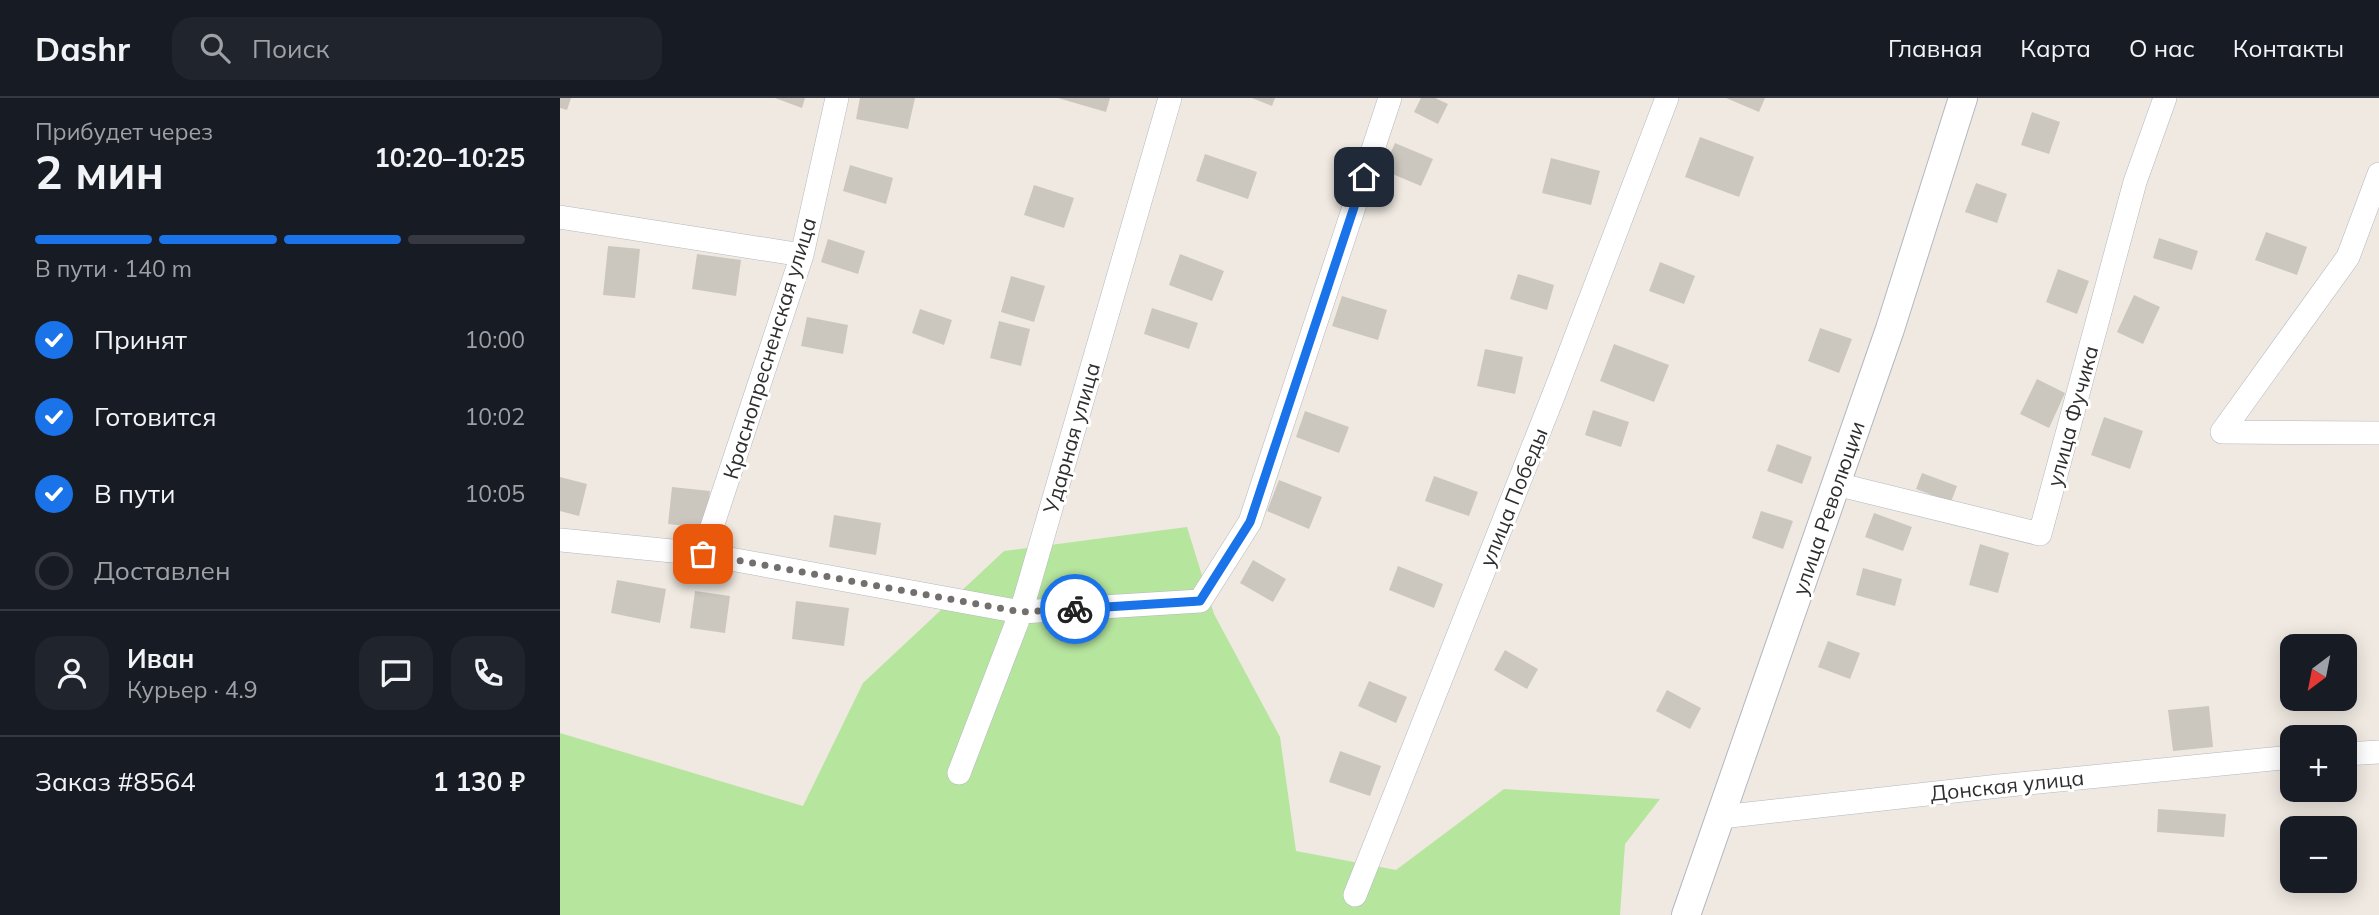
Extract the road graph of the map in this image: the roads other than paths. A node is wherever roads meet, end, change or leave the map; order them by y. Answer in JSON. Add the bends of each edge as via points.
{"nodes":[{"id":1,"x":838,"y":98,"type":"edge"},
{"id":2,"x":1170,"y":98,"type":"edge"},
{"id":3,"x":1390,"y":98,"type":"edge"},
{"id":4,"x":1667,"y":98,"type":"edge"},
{"id":5,"x":1964,"y":98,"type":"edge"},
{"id":6,"x":2165,"y":98,"type":"edge"},
{"id":7,"x":2379,"y":174,"type":"edge"},
{"id":8,"x":560,"y":217,"type":"edge"},
{"id":9,"x":802,"y":255,"type":"junction"},
{"id":10,"x":2379,"y":433,"type":"edge"},
{"id":11,"x":1836,"y":484,"type":"junction"},
{"id":12,"x":560,"y":540,"type":"edge"},
{"id":13,"x":703,"y":554,"type":"junction"},
{"id":14,"x":1021,"y":612,"type":"junction"},
{"id":15,"x":2379,"y":752,"type":"edge"},
{"id":16,"x":2357,"y":753,"type":"edge"},
{"id":17,"x":2280,"y":758,"type":"edge"},
{"id":18,"x":959,"y":773,"type":"dead end"},
{"id":19,"x":1721,"y":817,"type":"junction"},
{"id":20,"x":1354,"y":895,"type":"dead end"},
{"id":21,"x":1686,"y":915,"type":"edge"}],
"edges":[{"from":1,"to":9,"type":"street","name":"Краснопресненская улица"},
{"from":2,"to":14,"type":"street","name":"Ударная улица"},
{"from":3,"to":14,"type":"street","via":[[1250,522],[1200,601]]},
{"from":4,"to":20,"type":"street","name":"улица Победы"},
{"from":5,"to":11,"type":"street","name":"улица Революции"},
{"from":6,"to":11,"type":"street","name":"улица Фучика","via":[[2135,182],[2040,534]]},
{"from":7,"to":10,"type":"street","via":[[2348,257],[2222,432]]},
{"from":8,"to":9,"type":"street"},
{"from":9,"to":13,"type":"street","name":"Краснопресненская улица"},
{"from":11,"to":19,"type":"street","name":"улица Революции"},
{"from":12,"to":13,"type":"street"},
{"from":13,"to":14,"type":"street"},
{"from":14,"to":18,"type":"street","name":"Ударная улица"},
{"from":15,"to":16,"type":"street"},
{"from":17,"to":19,"type":"street","name":"Донская улица"},
{"from":19,"to":21,"type":"street","name":"улица Революции"}]}
